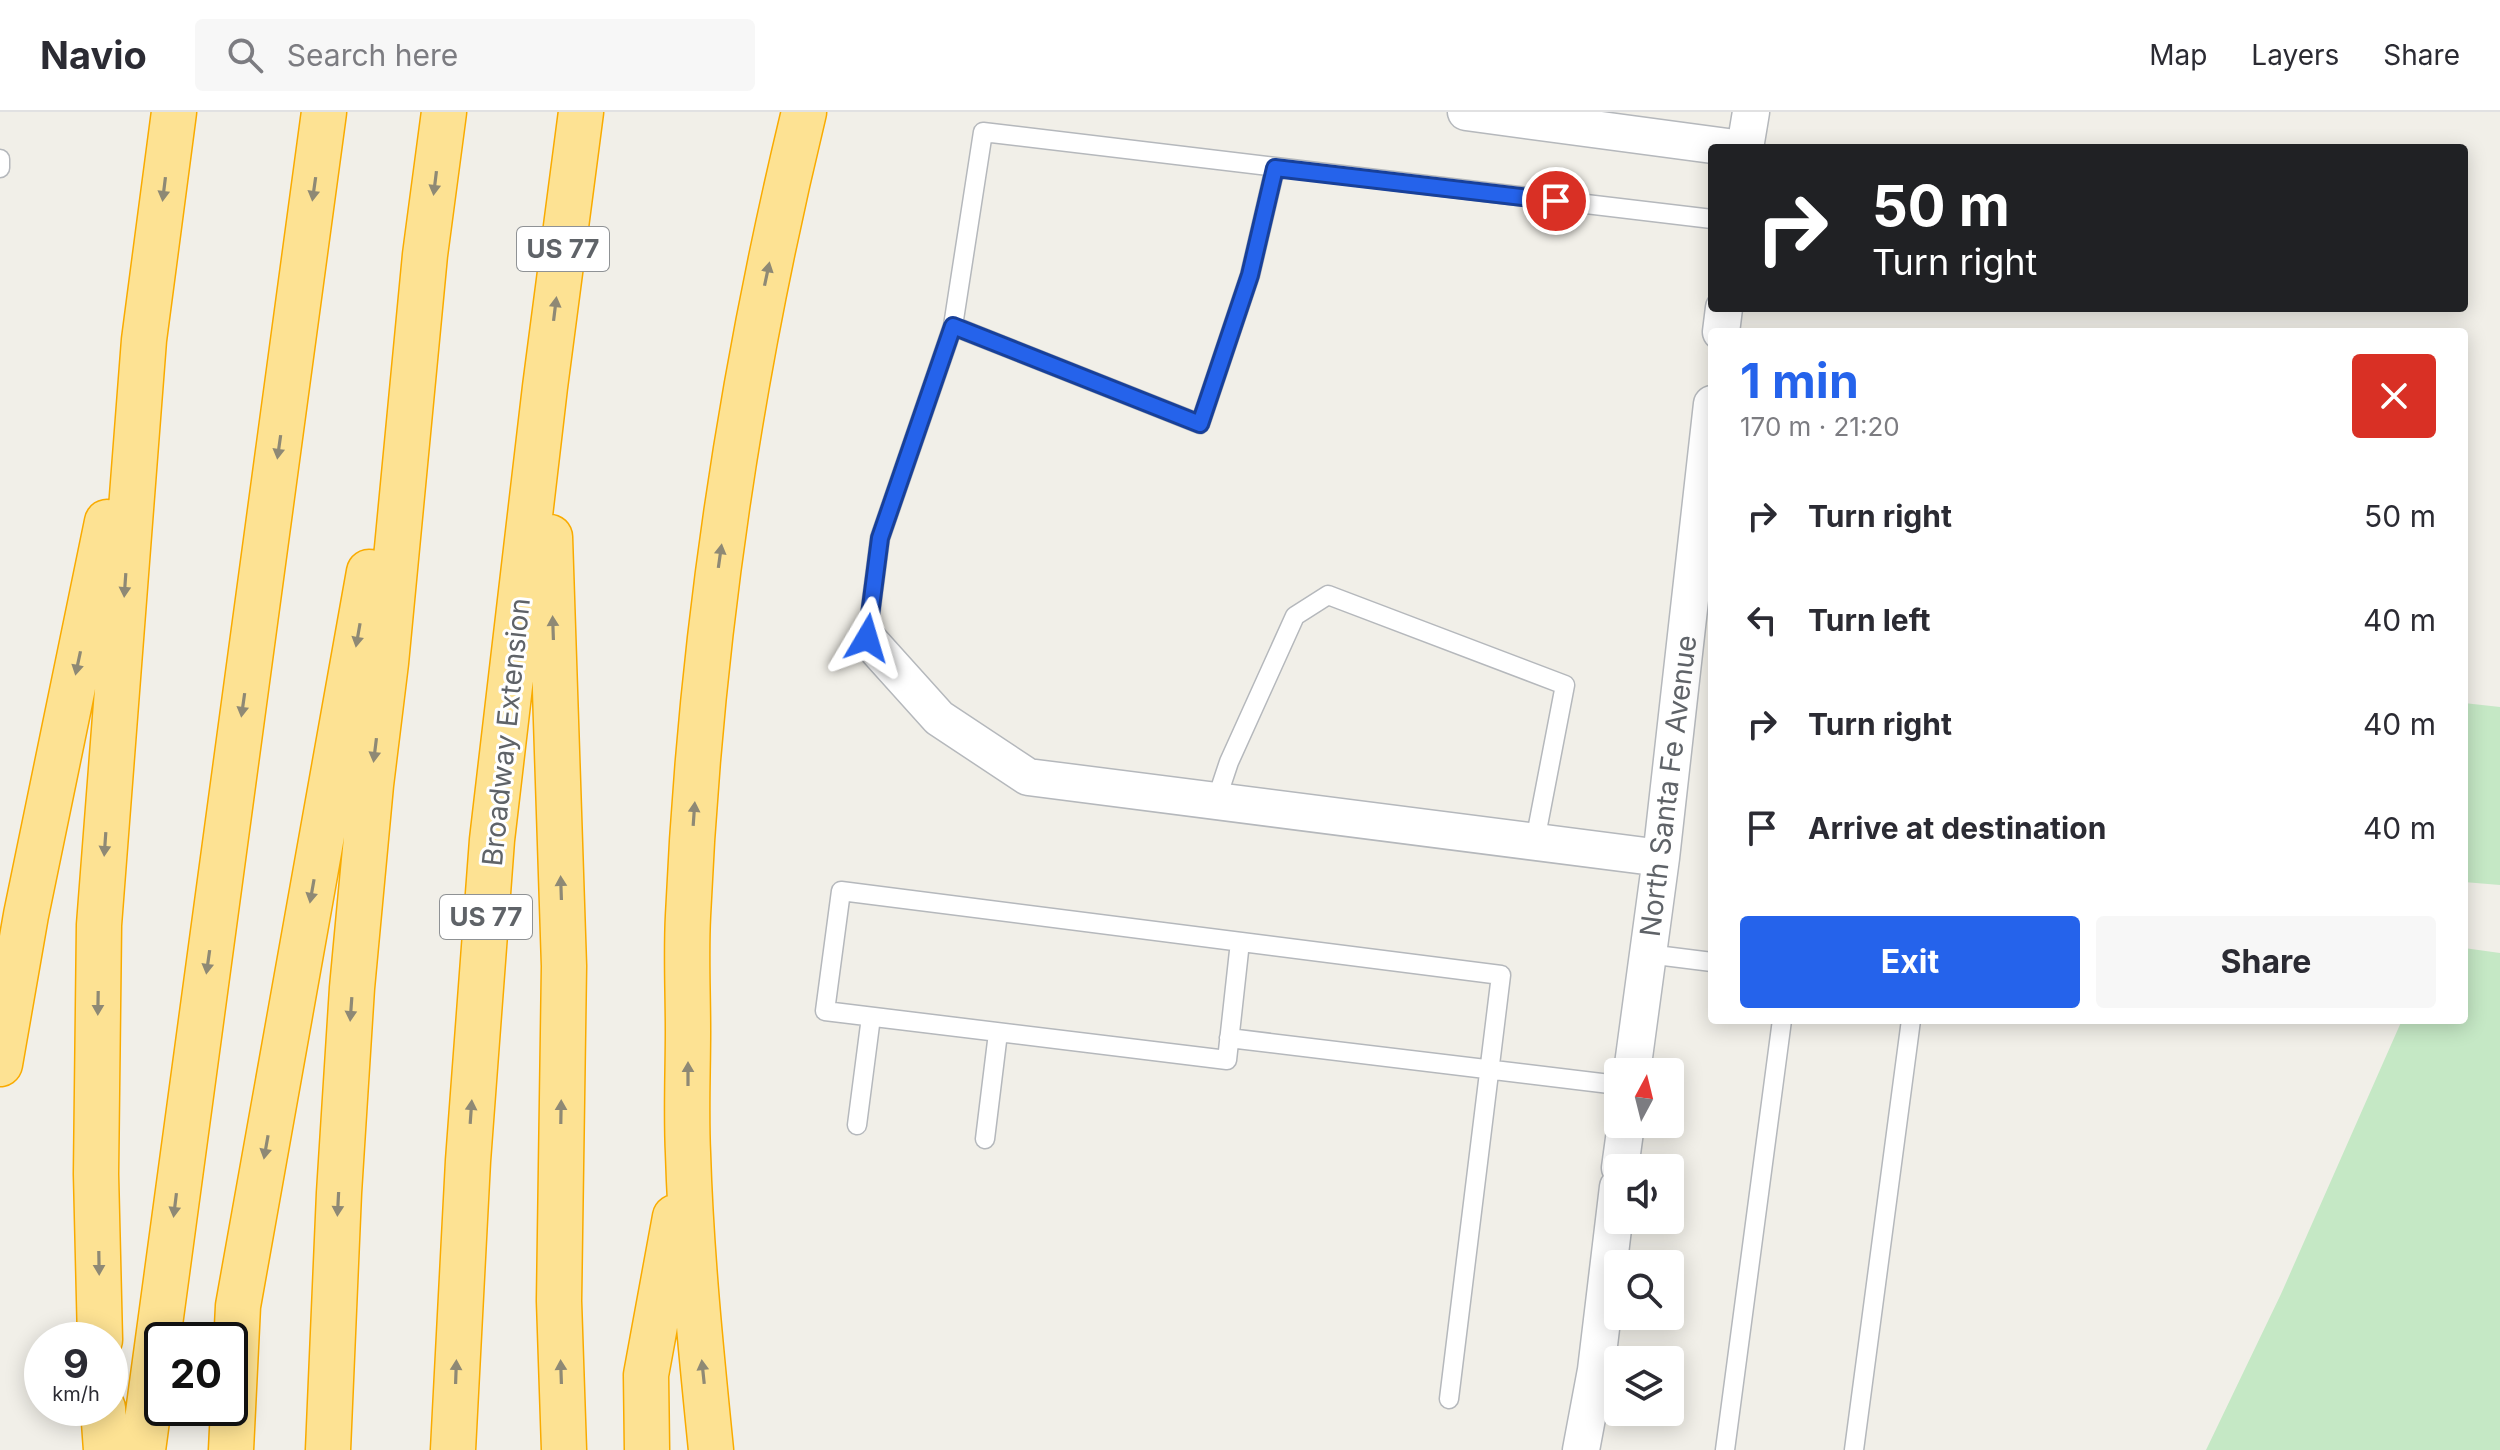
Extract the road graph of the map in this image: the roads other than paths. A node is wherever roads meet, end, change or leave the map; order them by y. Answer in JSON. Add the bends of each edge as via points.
{"nodes":[{"id":1,"x":174,"y":112,"type":"edge"},
{"id":2,"x":324,"y":112,"type":"edge"},
{"id":3,"x":444,"y":112,"type":"edge"},
{"id":4,"x":581,"y":112,"type":"edge"},
{"id":5,"x":804,"y":112,"type":"edge"},
{"id":6,"x":1466,"y":112,"type":"edge"},
{"id":7,"x":1751,"y":112,"type":"edge"},
{"id":8,"x":1708,"y":144,"type":"edge"},
{"id":9,"x":1746,"y":144,"type":"edge"},
{"id":10,"x":0,"y":159,"type":"edge"},
{"id":11,"x":0,"y":168,"type":"edge"},
{"id":12,"x":1275,"y":168,"type":"junction"},
{"id":13,"x":1708,"y":219,"type":"edge"},
{"id":14,"x":425,"y":255,"type":"junction"},
{"id":15,"x":953,"y":326,"type":"junction"},
{"id":16,"x":144,"y":340,"type":"junction"},
{"id":17,"x":545,"y":387,"type":"junction"},
{"id":18,"x":1708,"y":440,"type":"edge"},
{"id":19,"x":867,"y":638,"type":"joint"},
{"id":20,"x":1216,"y":801,"type":"junction"},
{"id":21,"x":1535,"y":841,"type":"junction"},
{"id":22,"x":1661,"y":858,"type":"junction"},
{"id":23,"x":1240,"y":942,"type":"junction"},
{"id":24,"x":1648,"y":954,"type":"junction"},
{"id":25,"x":1708,"y":962,"type":"edge"},
{"id":26,"x":871,"y":1017,"type":"junction"},
{"id":27,"x":1781,"y":1024,"type":"edge"},
{"id":28,"x":1910,"y":1024,"type":"edge"},
{"id":29,"x":998,"y":1033,"type":"junction"},
{"id":30,"x":1229,"y":1038,"type":"junction"},
{"id":31,"x":1634,"y":1058,"type":"edge"},
{"id":32,"x":0,"y":1064,"type":"edge"},
{"id":33,"x":1490,"y":1069,"type":"junction"},
{"id":34,"x":1604,"y":1083,"type":"edge"},
{"id":35,"x":857,"y":1125,"type":"dead end"},
{"id":36,"x":985,"y":1139,"type":"dead end"},
{"id":37,"x":688,"y":1152,"type":"junction"},
{"id":38,"x":1612,"y":1234,"type":"edge"},
{"id":39,"x":100,"y":1322,"type":"edge"},
{"id":40,"x":1449,"y":1399,"type":"dead end"},
{"id":41,"x":104,"y":1426,"type":"edge"},
{"id":42,"x":106,"y":1450,"type":"edge"},
{"id":43,"x":143,"y":1450,"type":"edge"},
{"id":44,"x":231,"y":1450,"type":"edge"},
{"id":45,"x":328,"y":1450,"type":"edge"},
{"id":46,"x":453,"y":1450,"type":"edge"},
{"id":47,"x":564,"y":1450,"type":"edge"},
{"id":48,"x":647,"y":1450,"type":"edge"},
{"id":49,"x":711,"y":1450,"type":"edge"},
{"id":50,"x":1581,"y":1450,"type":"edge"},
{"id":51,"x":1725,"y":1450,"type":"edge"},
{"id":52,"x":1854,"y":1450,"type":"edge"}],
"edges":[{"from":1,"to":16,"type":"highway","one_way":true},
{"from":2,"to":43,"type":"highway","one_way":true},
{"from":3,"to":14,"type":"highway","one_way":true},
{"from":17,"to":4,"type":"highway","name":"Broadway Extension","number":"US 77","one_way":true},
{"from":37,"to":5,"type":"highway","one_way":true,"via":[[687,918],[713,601],[752,351]]},
{"from":6,"to":8,"type":"street"},
{"from":7,"to":9,"type":"street"},
{"from":10,"to":11,"type":"lane"},
{"from":12,"to":13,"type":"lane"},
{"from":12,"to":15,"type":"lane","via":[[983,132]]},
{"from":12,"to":15,"type":"lane","via":[[1250,275],[1200,424]]},
{"from":14,"to":44,"type":"highway","one_way":true,"via":[[238,1306]]},
{"from":14,"to":45,"type":"highway","one_way":true,"via":[[352,988]]},
{"from":15,"to":19,"type":"lane","via":[[880,538]]},
{"from":16,"to":32,"type":"highway","one_way":true},
{"from":16,"to":39,"type":"highway","one_way":true,"via":[[99,925]]},
{"from":46,"to":17,"type":"highway","name":"Broadway Extension","number":"US 77","one_way":true,"via":[[492,840]]},
{"from":47,"to":17,"type":"highway","one_way":true,"via":[[559,1301],[564,966]]},
{"from":18,"to":22,"type":"street","name":"North Santa Fe Avenue"},
{"from":19,"to":20,"type":"street","via":[[939,718],[1028,777]]},
{"from":20,"to":21,"type":"street"},
{"from":20,"to":21,"type":"lane","via":[[1295,616],[1328,595],[1565,685]]},
{"from":21,"to":22,"type":"street"},
{"from":22,"to":24,"type":"street","name":"North Santa Fe Avenue"},
{"from":23,"to":26,"type":"lane","via":[[841,891],[825,1011]]},
{"from":23,"to":30,"type":"lane"},
{"from":23,"to":33,"type":"lane","via":[[1501,975]]},
{"from":24,"to":25,"type":"lane"},
{"from":24,"to":31,"type":"street","name":"North Santa Fe Avenue"},
{"from":26,"to":29,"type":"lane"},
{"from":26,"to":35,"type":"lane"},
{"from":27,"to":51,"type":"lane"},
{"from":28,"to":52,"type":"lane"},
{"from":29,"to":30,"type":"lane","via":[[1227,1060]]},
{"from":29,"to":36,"type":"lane"},
{"from":30,"to":33,"type":"lane"},
{"from":33,"to":34,"type":"lane"},
{"from":33,"to":40,"type":"lane"},
{"from":37,"to":48,"type":"highway","via":[[646,1375]]},
{"from":49,"to":37,"type":"highway","one_way":true},
{"from":38,"to":50,"type":"street"},
{"from":41,"to":42,"type":"highway"}]}
